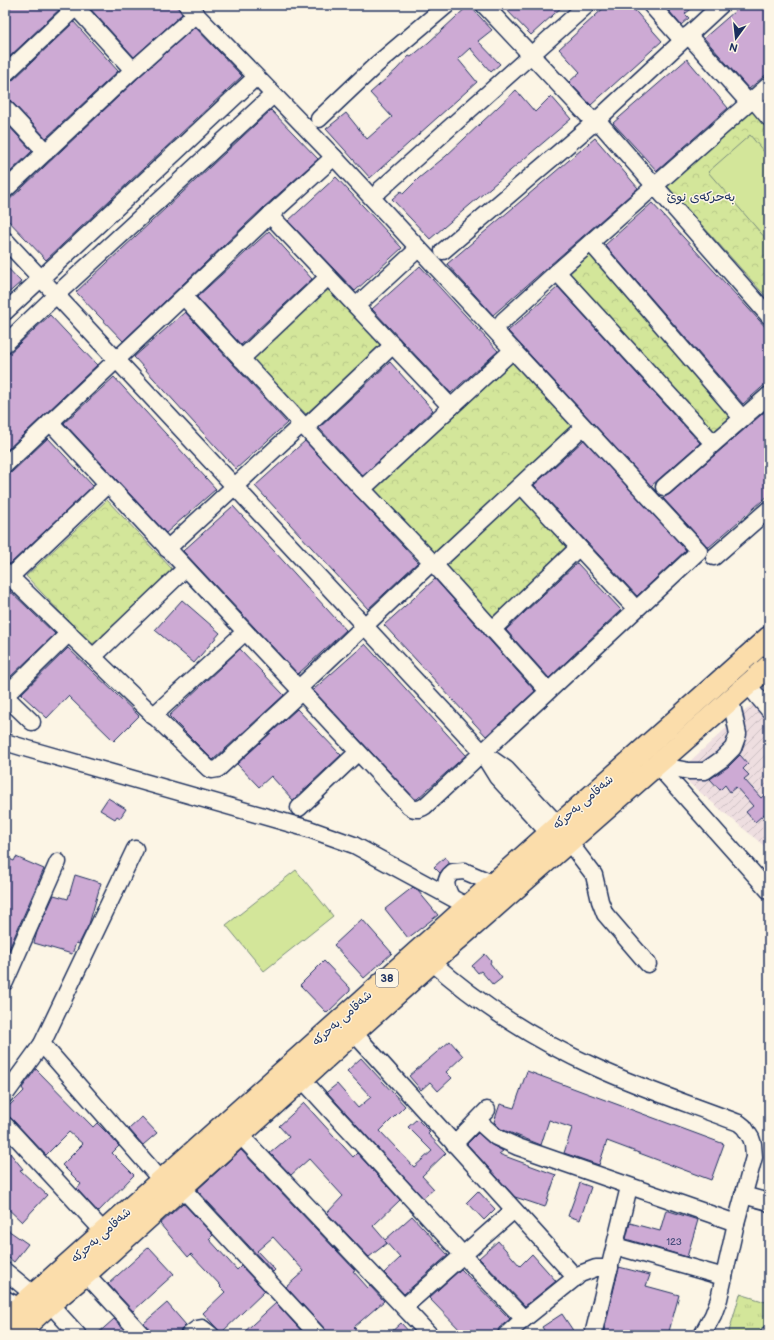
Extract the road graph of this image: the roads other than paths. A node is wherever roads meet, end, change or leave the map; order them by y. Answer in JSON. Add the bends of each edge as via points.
{"nodes":[{"id":1,"x":447,"y":5,"type":"edge"},
{"id":2,"x":484,"y":5,"type":"edge"},
{"id":3,"x":587,"y":5,"type":"edge"},
{"id":4,"x":652,"y":5,"type":"edge"},
{"id":5,"x":721,"y":5,"type":"edge"},
{"id":6,"x":75,"y":6,"type":"edge"},
{"id":7,"x":192,"y":9,"type":"edge"},
{"id":8,"x":685,"y":37,"type":"junction"},
{"id":9,"x":532,"y":56,"type":"junction"},
{"id":10,"x":133,"y":70,"type":"junction"},
{"id":11,"x":5,"y":74,"type":"edge"},
{"id":12,"x":256,"y":77,"type":"junction"},
{"id":13,"x":769,"y":85,"type":"edge"},
{"id":14,"x":273,"y":95,"type":"junction"},
{"id":15,"x":751,"y":101,"type":"junction"},
{"id":16,"x":5,"y":108,"type":"edge"},
{"id":17,"x":769,"y":118,"type":"edge"},
{"id":18,"x":319,"y":119,"type":"dead end"},
{"id":19,"x":595,"y":121,"type":"junction"},
{"id":20,"x":46,"y":152,"type":"junction"},
{"id":21,"x":334,"y":157,"type":"junction"},
{"id":22,"x":654,"y":186,"type":"junction"},
{"id":23,"x":5,"y":190,"type":"edge"},
{"id":24,"x":380,"y":190,"type":"dead end"},
{"id":25,"x":270,"y":215,"type":"junction"},
{"id":26,"x":5,"y":240,"type":"edge"},
{"id":27,"x":591,"y":242,"type":"junction"},
{"id":28,"x":418,"y":249,"type":"junction"},
{"id":29,"x":443,"y":251,"type":"dead end"},
{"id":30,"x":556,"y":272,"type":"junction"},
{"id":31,"x":328,"y":277,"type":"junction"},
{"id":32,"x":41,"y":278,"type":"junction"},
{"id":33,"x":56,"y":295,"type":"junction"},
{"id":34,"x":184,"y":297,"type":"junction"},
{"id":35,"x":356,"y":306,"type":"junction"},
{"id":36,"x":5,"y":312,"type":"edge"},
{"id":37,"x":769,"y":316,"type":"edge"},
{"id":38,"x":503,"y":321,"type":"dead end"},
{"id":39,"x":5,"y":344,"type":"edge"},
{"id":40,"x":392,"y":345,"type":"junction"},
{"id":41,"x":513,"y":350,"type":"junction"},
{"id":42,"x":117,"y":359,"type":"junction"},
{"id":43,"x":241,"y":359,"type":"junction"},
{"id":44,"x":769,"y":395,"type":"edge"},
{"id":45,"x":450,"y":407,"type":"junction"},
{"id":46,"x":742,"y":418,"type":"junction"},
{"id":47,"x":50,"y":422,"type":"junction"},
{"id":48,"x":303,"y":426,"type":"junction"},
{"id":49,"x":583,"y":427,"type":"junction"},
{"id":50,"x":713,"y":443,"type":"junction"},
{"id":51,"x":5,"y":465,"type":"edge"},
{"id":52,"x":108,"y":484,"type":"junction"},
{"id":53,"x":521,"y":485,"type":"junction"},
{"id":54,"x":235,"y":486,"type":"junction"},
{"id":55,"x":664,"y":487,"type":"dead end"},
{"id":56,"x":362,"y":489,"type":"junction"},
{"id":57,"x":769,"y":509,"type":"edge"},
{"id":58,"x":578,"y":548,"type":"junction"},
{"id":59,"x":167,"y":549,"type":"junction"},
{"id":60,"x":714,"y":556,"type":"dead end"},
{"id":61,"x":433,"y":564,"type":"junction"},
{"id":62,"x":185,"y":569,"type":"junction"},
{"id":63,"x":8,"y":574,"type":"edge"},
{"id":64,"x":636,"y":609,"type":"junction"},
{"id":65,"x":364,"y":626,"type":"junction"},
{"id":66,"x":492,"y":630,"type":"junction"},
{"id":67,"x":245,"y":632,"type":"junction"},
{"id":68,"x":68,"y":633,"type":"junction"},
{"id":69,"x":769,"y":637,"type":"edge"},
{"id":70,"x":93,"y":657,"type":"junction"},
{"id":71,"x":769,"y":666,"type":"edge"},
{"id":72,"x":748,"y":685,"type":"junction"},
{"id":73,"x":300,"y":691,"type":"junction"},
{"id":74,"x":548,"y":691,"type":"junction"},
{"id":75,"x":5,"y":696,"type":"edge"},
{"id":76,"x":731,"y":700,"type":"junction"},
{"id":77,"x":769,"y":710,"type":"edge"},
{"id":78,"x":154,"y":716,"type":"junction"},
{"id":79,"x":32,"y":722,"type":"dead end"},
{"id":80,"x":5,"y":742,"type":"edge"},
{"id":81,"x":358,"y":752,"type":"junction"},
{"id":82,"x":483,"y":753,"type":"junction"},
{"id":83,"x":657,"y":765,"type":"junction"},
{"id":84,"x":299,"y":808,"type":"dead end"},
{"id":85,"x":559,"y":833,"type":"junction"},
{"id":86,"x":135,"y":849,"type":"dead end"},
{"id":87,"x":58,"y":862,"type":"dead end"},
{"id":88,"x":492,"y":884,"type":"junction"},
{"id":89,"x":769,"y":891,"type":"edge"},
{"id":90,"x":459,"y":901,"type":"junction"},
{"id":91,"x":432,"y":962,"type":"junction"},
{"id":92,"x":648,"y":964,"type":"dead end"},
{"id":93,"x":5,"y":982,"type":"edge"},
{"id":94,"x":354,"y":1033,"type":"junction"},
{"id":95,"x":42,"y":1044,"type":"junction"},
{"id":96,"x":302,"y":1079,"type":"junction"},
{"id":97,"x":5,"y":1095,"type":"edge"},
{"id":98,"x":5,"y":1125,"type":"edge"},
{"id":99,"x":238,"y":1128,"type":"junction"},
{"id":100,"x":454,"y":1144,"type":"junction"},
{"id":101,"x":161,"y":1180,"type":"junction"},
{"id":102,"x":181,"y":1187,"type":"junction"},
{"id":103,"x":629,"y":1187,"type":"junction"},
{"id":104,"x":743,"y":1195,"type":"junction"},
{"id":105,"x":769,"y":1202,"type":"edge"},
{"id":106,"x":514,"y":1210,"type":"junction"},
{"id":107,"x":736,"y":1223,"type":"junction"},
{"id":108,"x":104,"y":1232,"type":"junction"},
{"id":109,"x":615,"y":1246,"type":"junction"},
{"id":110,"x":463,"y":1255,"type":"junction"},
{"id":111,"x":610,"y":1268,"type":"junction"},
{"id":112,"x":5,"y":1271,"type":"edge"},
{"id":113,"x":86,"y":1274,"type":"junction"},
{"id":114,"x":724,"y":1277,"type":"junction"},
{"id":115,"x":576,"y":1278,"type":"junction"},
{"id":116,"x":27,"y":1301,"type":"edge"},
{"id":117,"x":404,"y":1307,"type":"junction"},
{"id":118,"x":524,"y":1319,"type":"junction"},
{"id":119,"x":5,"y":1320,"type":"edge"},
{"id":120,"x":16,"y":1335,"type":"edge"},
{"id":121,"x":78,"y":1335,"type":"edge"},
{"id":122,"x":142,"y":1335,"type":"edge"},
{"id":123,"x":189,"y":1335,"type":"edge"},
{"id":124,"x":211,"y":1335,"type":"edge"},
{"id":125,"x":318,"y":1335,"type":"edge"},
{"id":126,"x":430,"y":1335,"type":"edge"},
{"id":127,"x":506,"y":1335,"type":"edge"},
{"id":128,"x":593,"y":1335,"type":"edge"},
{"id":129,"x":702,"y":1335,"type":"edge"}],
"edges":[{"from":1,"to":18,"type":"street"},
{"from":2,"to":9,"type":"street"},
{"from":3,"to":9,"type":"street"},
{"from":4,"to":8,"type":"street"},
{"from":5,"to":8,"type":"street"},
{"from":6,"to":10,"type":"street"},
{"from":6,"to":11,"type":"street"},
{"from":7,"to":10,"type":"street"},
{"from":7,"to":12,"type":"street"},
{"from":8,"to":15,"type":"street"},
{"from":8,"to":19,"type":"street"},
{"from":9,"to":19,"type":"street"},
{"from":9,"to":24,"type":"street"},
{"from":10,"to":20,"type":"street"},
{"from":12,"to":14,"type":"street"},
{"from":12,"to":32,"type":"street"},
{"from":13,"to":15,"type":"street"},
{"from":14,"to":21,"type":"street"},
{"from":14,"to":33,"type":"street"},
{"from":15,"to":17,"type":"street"},
{"from":15,"to":22,"type":"street"},
{"from":16,"to":20,"type":"street"},
{"from":19,"to":22,"type":"street"},
{"from":19,"to":29,"type":"street"},
{"from":20,"to":23,"type":"street"},
{"from":21,"to":25,"type":"street"},
{"from":21,"to":28,"type":"street"},
{"from":22,"to":27,"type":"street"},
{"from":22,"to":37,"type":"street"},
{"from":25,"to":31,"type":"street"},
{"from":25,"to":34,"type":"street"},
{"from":26,"to":32,"type":"street"},
{"from":27,"to":30,"type":"street"},
{"from":27,"to":46,"type":"street"},
{"from":28,"to":35,"type":"street"},
{"from":28,"to":41,"type":"street"},
{"from":30,"to":38,"type":"street"},
{"from":30,"to":50,"type":"street"},
{"from":31,"to":35,"type":"street"},
{"from":31,"to":43,"type":"street"},
{"from":32,"to":33,"type":"street"},
{"from":32,"to":36,"type":"street"},
{"from":33,"to":39,"type":"street"},
{"from":33,"to":42,"type":"street"},
{"from":34,"to":42,"type":"street"},
{"from":34,"to":43,"type":"street"},
{"from":35,"to":40,"type":"street"},
{"from":40,"to":45,"type":"street"},
{"from":40,"to":48,"type":"street"},
{"from":41,"to":45,"type":"street"},
{"from":41,"to":49,"type":"street"},
{"from":42,"to":47,"type":"street"},
{"from":42,"to":54,"type":"street"},
{"from":43,"to":48,"type":"street"},
{"from":44,"to":46,"type":"street"},
{"from":45,"to":56,"type":"street"},
{"from":46,"to":50,"type":"street"},
{"from":47,"to":51,"type":"street"},
{"from":47,"to":52,"type":"street"},
{"from":48,"to":54,"type":"street"},
{"from":48,"to":56,"type":"street"},
{"from":49,"to":53,"type":"street"},
{"from":49,"to":64,"type":"street","via":[[698,551]]},
{"from":50,"to":55,"type":"street"},
{"from":52,"to":59,"type":"street"},
{"from":52,"to":63,"type":"street"},
{"from":53,"to":58,"type":"street"},
{"from":53,"to":61,"type":"street"},
{"from":54,"to":59,"type":"street"},
{"from":54,"to":65,"type":"street"},
{"from":56,"to":61,"type":"street"},
{"from":57,"to":60,"type":"street"},
{"from":58,"to":64,"type":"street"},
{"from":58,"to":66,"type":"street"},
{"from":59,"to":62,"type":"street"},
{"from":61,"to":65,"type":"street"},
{"from":61,"to":66,"type":"street"},
{"from":62,"to":67,"type":"street"},
{"from":62,"to":70,"type":"street"},
{"from":63,"to":68,"type":"street"},
{"from":64,"to":74,"type":"street"},
{"from":65,"to":73,"type":"street"},
{"from":65,"to":82,"type":"street"},
{"from":66,"to":74,"type":"street"},
{"from":67,"to":73,"type":"street"},
{"from":67,"to":78,"type":"street"},
{"from":68,"to":70,"type":"street"},
{"from":68,"to":75,"type":"street"},
{"from":69,"to":85,"type":"main road","name":"شەقامی بەحرکە","number":"38"},
{"from":70,"to":78,"type":"street"},
{"from":71,"to":72,"type":"main road","name":"شەقامی بەحرکە","number":"38"},
{"from":72,"to":76,"type":"main road","name":"شەقامی بەحرکە","number":"38"},
{"from":72,"to":77,"type":"street"},
{"from":73,"to":78,"type":"street","via":[[215,770],[206,767]]},
{"from":73,"to":81,"type":"street"},
{"from":74,"to":82,"type":"street"},
{"from":75,"to":79,"type":"street"},
{"from":76,"to":83,"type":"main road","name":"شەقامی بەحرکە","number":"38"},
{"from":76,"to":83,"type":"street","via":[[738,734],[733,748],[722,759],[705,771]]},
{"from":80,"to":90,"type":"street","via":[[309,828],[354,845]]},
{"from":81,"to":82,"type":"street","via":[[409,806],[415,809],[422,808]]},
{"from":81,"to":84,"type":"street"},
{"from":82,"to":85,"type":"street","via":[[506,769]]},
{"from":83,"to":85,"type":"main road","name":"شەقامی بەحرکە","number":"38"},
{"from":83,"to":89,"type":"street"},
{"from":85,"to":88,"type":"main road","name":"شەقامی بەحرکە","number":"38"},
{"from":85,"to":91,"type":"main road","name":"شەقامی بەحرکە","number":"38"},
{"from":85,"to":92,"type":"street","via":[[594,875],[605,914]]},
{"from":86,"to":95,"type":"street"},
{"from":87,"to":93,"type":"street"},
{"from":88,"to":90,"type":"main road","name":"شەقامی بەحرکە","number":"38"},
{"from":88,"to":90,"type":"street","via":[[464,870],[453,872],[446,879],[445,885]]},
{"from":90,"to":99,"type":"main road","name":"شەقامی بەحرکە","number":"38"},
{"from":91,"to":94,"type":"main road","name":"شەقامی بەحرکە","number":"38"},
{"from":91,"to":104,"type":"street","via":[[492,1010],[554,1047],[619,1077],[739,1123],[748,1132],[754,1150]]},
{"from":94,"to":96,"type":"main road","name":"شەقامی بەحرکە","number":"38"},
{"from":94,"to":100,"type":"street"},
{"from":95,"to":97,"type":"street"},
{"from":95,"to":101,"type":"street"},
{"from":96,"to":99,"type":"main road","name":"شەقامی بەحرکە","number":"38"},
{"from":96,"to":110,"type":"street"},
{"from":98,"to":108,"type":"street"},
{"from":99,"to":101,"type":"main road","name":"شەقامی بەحرکە","number":"38"},
{"from":99,"to":102,"type":"main road","name":"شەقامی بەحرکە","number":"38"},
{"from":99,"to":117,"type":"street"},
{"from":100,"to":103,"type":"street","via":[[483,1116],[491,1133],[507,1143]]},
{"from":100,"to":106,"type":"street"},
{"from":101,"to":108,"type":"main road","name":"شەقامی بەحرکە","number":"38"},
{"from":102,"to":113,"type":"main road","name":"شەقامی بەحرکە","number":"38"},
{"from":102,"to":125,"type":"street"},
{"from":103,"to":107,"type":"street"},
{"from":103,"to":109,"type":"street"},
{"from":104,"to":105,"type":"street"},
{"from":104,"to":107,"type":"street"},
{"from":106,"to":110,"type":"street"},
{"from":106,"to":115,"type":"street"},
{"from":107,"to":114,"type":"street"},
{"from":108,"to":116,"type":"main road","name":"شەقامی بەحرکە","number":"38"},
{"from":109,"to":111,"type":"street"},
{"from":109,"to":114,"type":"street"},
{"from":110,"to":117,"type":"street"},
{"from":110,"to":118,"type":"street"},
{"from":111,"to":115,"type":"street","via":[[591,1269]]},
{"from":111,"to":128,"type":"street"},
{"from":112,"to":116,"type":"street"},
{"from":113,"to":116,"type":"main road","name":"شەقامی بەحرکە","number":"38"},
{"from":113,"to":122,"type":"street"},
{"from":114,"to":129,"type":"street","via":[[716,1307]]},
{"from":115,"to":118,"type":"street"},
{"from":116,"to":119,"type":"main road","name":"شەقامی بەحرکە","number":"38"},
{"from":116,"to":120,"type":"main road","name":"شەقامی بەحرکە","number":"38"},
{"from":116,"to":121,"type":"street"},
{"from":117,"to":126,"type":"street"},
{"from":118,"to":127,"type":"street"},
{"from":123,"to":124,"type":"street","via":[[197,1328],[202,1328]]}]}
